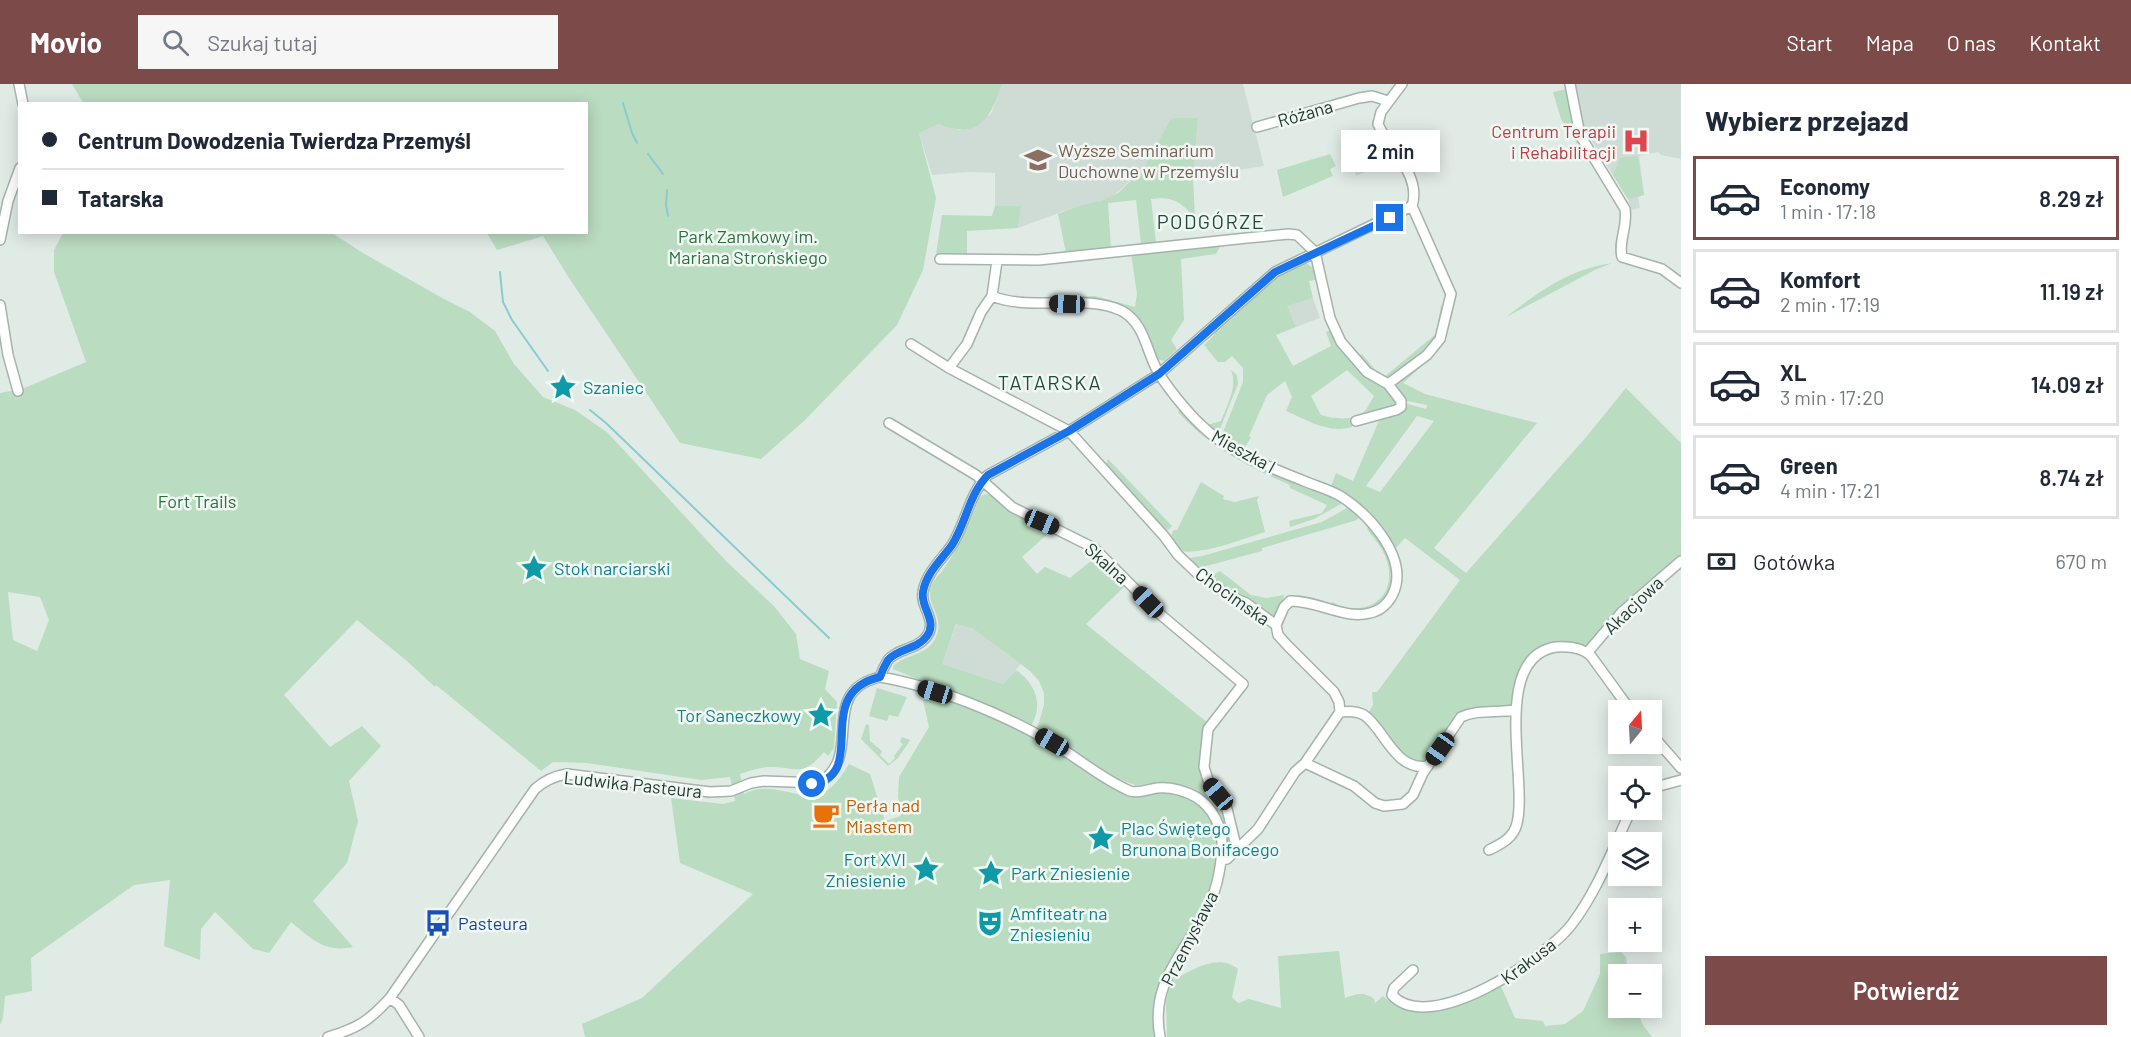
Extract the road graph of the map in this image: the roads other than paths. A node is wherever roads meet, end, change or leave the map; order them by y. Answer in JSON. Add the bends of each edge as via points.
{"nodes":[{"id":1,"x":19,"y":84,"type":"edge"},
{"id":2,"x":1402,"y":84,"type":"edge"},
{"id":3,"x":1570,"y":84,"type":"edge"},
{"id":4,"x":1388,"y":101,"type":"junction"},
{"id":5,"x":23,"y":102,"type":"edge"},
{"id":6,"x":1257,"y":127,"type":"dead end"},
{"id":7,"x":18,"y":174,"type":"edge"},
{"id":8,"x":1412,"y":206,"type":"junction"},
{"id":9,"x":0,"y":240,"type":"edge"},
{"id":10,"x":1315,"y":252,"type":"junction"},
{"id":11,"x":940,"y":259,"type":"dead end"},
{"id":12,"x":997,"y":261,"type":"junction"},
{"id":13,"x":1681,"y":283,"type":"edge"},
{"id":14,"x":992,"y":296,"type":"junction"},
{"id":15,"x":0,"y":305,"type":"edge"},
{"id":16,"x":911,"y":344,"type":"dead end"},
{"id":17,"x":949,"y":368,"type":"junction"},
{"id":18,"x":1159,"y":374,"type":"junction"},
{"id":19,"x":1388,"y":384,"type":"junction"},
{"id":20,"x":18,"y":391,"type":"dead end"},
{"id":21,"x":1356,"y":421,"type":"dead end"},
{"id":22,"x":889,"y":423,"type":"dead end"},
{"id":23,"x":1069,"y":431,"type":"junction"},
{"id":24,"x":982,"y":481,"type":"junction"},
{"id":25,"x":1681,"y":561,"type":"edge"},
{"id":26,"x":1276,"y":625,"type":"junction"},
{"id":27,"x":1587,"y":652,"type":"junction"},
{"id":28,"x":880,"y":677,"type":"junction"},
{"id":29,"x":1623,"y":700,"type":"edge"},
{"id":30,"x":1515,"y":710,"type":"junction"},
{"id":31,"x":1340,"y":712,"type":"junction"},
{"id":32,"x":1662,"y":746,"type":"edge"},
{"id":33,"x":1305,"y":763,"type":"junction"},
{"id":34,"x":1428,"y":766,"type":"junction"},
{"id":35,"x":1681,"y":768,"type":"edge"},
{"id":36,"x":1681,"y":780,"type":"edge"},
{"id":37,"x":1662,"y":785,"type":"edge"},
{"id":38,"x":1626,"y":820,"type":"edge"},
{"id":39,"x":1237,"y":850,"type":"junction"},
{"id":40,"x":1489,"y":850,"type":"dead end"},
{"id":41,"x":1221,"y":860,"type":"junction"},
{"id":42,"x":1413,"y":970,"type":"dead end"},
{"id":43,"x":390,"y":998,"type":"junction"},
{"id":44,"x":328,"y":1037,"type":"edge"},
{"id":45,"x":419,"y":1037,"type":"edge"},
{"id":46,"x":1160,"y":1037,"type":"edge"}],
"edges":[{"from":1,"to":5,"type":"street"},
{"from":2,"to":4,"type":"street"},
{"from":3,"to":13,"type":"street","via":[[1580,135],[1625,209],[1627,222],[1621,255],[1626,260],[1662,269]]},
{"from":4,"to":6,"type":"street","name":"Różana","via":[[1359,98]]},
{"from":4,"to":8,"type":"street","via":[[1378,124],[1410,178]]},
{"from":7,"to":9,"type":"street"},
{"from":8,"to":10,"type":"street"},
{"from":8,"to":19,"type":"street","via":[[1450,294],[1440,339],[1427,355]]},
{"from":10,"to":12,"type":"street","via":[[1300,237],[1289,234]]},
{"from":10,"to":18,"type":"street","via":[[1269,276]]},
{"from":10,"to":19,"type":"street","via":[[1330,318],[1341,342],[1367,372]]},
{"from":11,"to":12,"type":"street"},
{"from":12,"to":14,"type":"street"},
{"from":14,"to":17,"type":"street","via":[[967,344]]},
{"from":14,"to":18,"type":"street","name":"Mieszka I","via":[[1013,302],[1094,305],[1121,311],[1140,330]]},
{"from":15,"to":20,"type":"street"},
{"from":16,"to":17,"type":"street"},
{"from":17,"to":23,"type":"street"},
{"from":18,"to":23,"type":"street"},
{"from":18,"to":26,"type":"street","name":"Mieszka I","via":[[1201,425],[1218,439],[1340,496],[1360,510],[1390,547],[1397,579],[1389,602],[1363,614],[1290,601]]},
{"from":19,"to":21,"type":"street","via":[[1401,407]]},
{"from":22,"to":24,"type":"street","name":"Skalna"},
{"from":23,"to":24,"type":"street"},
{"from":23,"to":26,"type":"street","name":"Chocimska","via":[[1200,576]]},
{"from":24,"to":28,"type":"street","via":[[952,544],[934,567],[922,593],[930,618],[928,635],[888,660]]},
{"from":24,"to":39,"type":"street","name":"Skalna","via":[[1012,507],[1094,548],[1161,615],[1243,684],[1208,729],[1204,767],[1209,783],[1227,809]]},
{"from":25,"to":27,"type":"street","name":"Akacjowa","via":[[1622,612]]},
{"from":26,"to":31,"type":"street","name":"Chocimska","via":[[1278,635],[1334,692]]},
{"from":27,"to":29,"type":"street"},
{"from":27,"to":30,"type":"street","via":[[1560,647],[1546,649],[1535,657],[1523,674]]},
{"from":28,"to":41,"type":"street","name":"Przemysława","via":[[935,692],[1016,722],[1133,792],[1172,789],[1198,798],[1219,826]]},
{"from":28,"to":43,"type":"street","name":"Ludwika Pasteura","via":[[849,694],[844,706],[840,759],[819,783],[764,781],[719,792],[567,774],[541,783]]},
{"from":30,"to":34,"type":"street","via":[[1461,717]]},
{"from":30,"to":40,"type":"street","via":[[1517,823],[1510,837]]},
{"from":31,"to":33,"type":"street"},
{"from":31,"to":34,"type":"street","via":[[1363,715],[1399,756],[1415,765]]},
{"from":32,"to":35,"type":"street"},
{"from":33,"to":34,"type":"street","via":[[1354,786],[1384,806],[1408,800]]},
{"from":33,"to":39,"type":"street","via":[[1258,829]]},
{"from":36,"to":37,"type":"street"},
{"from":38,"to":42,"type":"street","name":"Krakusa","via":[[1586,904],[1572,925],[1532,962],[1475,996],[1424,1008],[1396,1000],[1392,995]]},
{"from":39,"to":41,"type":"street"},
{"from":41,"to":46,"type":"street","name":"Przemysława","via":[[1205,913],[1166,975],[1157,1017]]},
{"from":43,"to":44,"type":"street","name":"Ludwika Pasteura","via":[[352,1030]]},
{"from":43,"to":45,"type":"street","via":[[399,1005]]}]}
